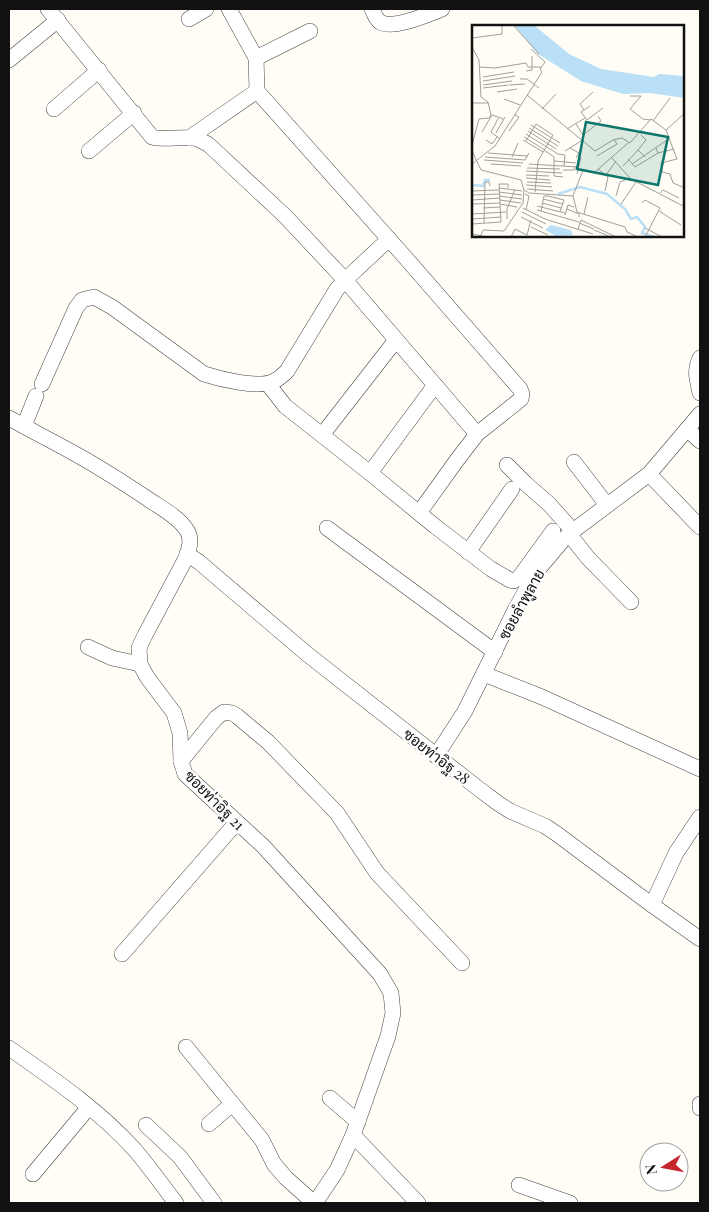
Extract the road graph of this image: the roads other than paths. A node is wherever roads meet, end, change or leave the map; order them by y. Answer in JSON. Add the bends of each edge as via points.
{"nodes":[{"id":1,"x":206,"y":9,"type":"edge"},
{"id":2,"x":229,"y":9,"type":"edge"},
{"id":3,"x":372,"y":9,"type":"edge"},
{"id":4,"x":442,"y":9,"type":"edge"},
{"id":5,"x":53,"y":15,"type":"edge"},
{"id":6,"x":189,"y":19,"type":"dead end"},
{"id":7,"x":310,"y":31,"type":"dead end"},
{"id":8,"x":256,"y":58,"type":"junction"},
{"id":9,"x":9,"y":60,"type":"edge"},
{"id":10,"x":98,"y":70,"type":"junction"},
{"id":11,"x":257,"y":91,"type":"junction"},
{"id":12,"x":54,"y":109,"type":"dead end"},
{"id":13,"x":134,"y":113,"type":"junction"},
{"id":14,"x":190,"y":138,"type":"junction"},
{"id":15,"x":89,"y":151,"type":"dead end"},
{"id":16,"x":389,"y":239,"type":"junction"},
{"id":17,"x":345,"y":280,"type":"junction"},
{"id":18,"x":396,"y":340,"type":"junction"},
{"id":19,"x":700,"y":358,"type":"edge"},
{"id":20,"x":268,"y":384,"type":"junction"},
{"id":21,"x":435,"y":385,"type":"junction"},
{"id":22,"x":700,"y":393,"type":"edge"},
{"id":23,"x":700,"y":414,"type":"edge"},
{"id":24,"x":9,"y":418,"type":"edge"},
{"id":25,"x":24,"y":426,"type":"junction"},
{"id":26,"x":687,"y":429,"type":"junction"},
{"id":27,"x":477,"y":434,"type":"junction"},
{"id":28,"x":322,"y":435,"type":"junction"},
{"id":29,"x":700,"y":441,"type":"edge"},
{"id":30,"x":574,"y":462,"type":"dead end"},
{"id":31,"x":508,"y":465,"type":"dead end"},
{"id":32,"x":370,"y":473,"type":"junction"},
{"id":33,"x":648,"y":474,"type":"junction"},
{"id":34,"x":512,"y":489,"type":"dead end"},
{"id":35,"x":607,"y":505,"type":"junction"},
{"id":36,"x":419,"y":513,"type":"junction"},
{"id":37,"x":700,"y":527,"type":"edge"},
{"id":38,"x":327,"y":528,"type":"dead end"},
{"id":39,"x":553,"y":530,"type":"dead end"},
{"id":40,"x":571,"y":532,"type":"junction"},
{"id":41,"x":468,"y":552,"type":"junction"},
{"id":42,"x":187,"y":554,"type":"junction"},
{"id":43,"x":631,"y":602,"type":"dead end"},
{"id":44,"x":88,"y":647,"type":"dead end"},
{"id":45,"x":495,"y":652,"type":"junction"},
{"id":46,"x":140,"y":664,"type":"junction"},
{"id":47,"x":484,"y":674,"type":"junction"},
{"id":48,"x":436,"y":756,"type":"junction"},
{"id":49,"x":180,"y":761,"type":"junction"},
{"id":50,"x":700,"y":769,"type":"edge"},
{"id":51,"x":700,"y":817,"type":"edge"},
{"id":52,"x":237,"y":822,"type":"junction"},
{"id":53,"x":652,"y":905,"type":"junction"},
{"id":54,"x":700,"y":939,"type":"edge"},
{"id":55,"x":122,"y":954,"type":"dead end"},
{"id":56,"x":462,"y":963,"type":"dead end"},
{"id":57,"x":186,"y":1046,"type":"dead end"},
{"id":58,"x":9,"y":1048,"type":"edge"},
{"id":59,"x":330,"y":1098,"type":"dead end"},
{"id":60,"x":232,"y":1104,"type":"junction"},
{"id":61,"x":89,"y":1107,"type":"junction"},
{"id":62,"x":209,"y":1124,"type":"dead end"},
{"id":63,"x":146,"y":1125,"type":"dead end"},
{"id":64,"x":356,"y":1128,"type":"junction"},
{"id":65,"x":33,"y":1174,"type":"dead end"},
{"id":66,"x":519,"y":1185,"type":"dead end"},
{"id":67,"x":176,"y":1203,"type":"edge"},
{"id":68,"x":214,"y":1203,"type":"edge"},
{"id":69,"x":315,"y":1203,"type":"edge"},
{"id":70,"x":418,"y":1203,"type":"edge"},
{"id":71,"x":570,"y":1203,"type":"edge"}],
"edges":[{"from":1,"to":6,"type":"street"},
{"from":2,"to":8,"type":"street"},
{"from":3,"to":4,"type":"street","via":[[382,24],[395,24]]},
{"from":5,"to":9,"type":"street"},
{"from":5,"to":10,"type":"street"},
{"from":7,"to":8,"type":"street"},
{"from":8,"to":11,"type":"street"},
{"from":10,"to":12,"type":"street"},
{"from":10,"to":13,"type":"street"},
{"from":11,"to":14,"type":"street"},
{"from":11,"to":16,"type":"street"},
{"from":13,"to":14,"type":"street","via":[[152,137]]},
{"from":13,"to":15,"type":"street"},
{"from":14,"to":17,"type":"street","via":[[209,145],[285,216]]},
{"from":16,"to":17,"type":"street"},
{"from":16,"to":27,"type":"street","via":[[520,389],[521,399]]},
{"from":17,"to":18,"type":"street"},
{"from":17,"to":20,"type":"street","via":[[287,371]]},
{"from":18,"to":21,"type":"street"},
{"from":18,"to":28,"type":"street"},
{"from":19,"to":22,"type":"street","via":[[696,374]]},
{"from":20,"to":25,"type":"street","via":[[244,383],[204,374],[94,297],[82,300],[76,308]]},
{"from":20,"to":28,"type":"street","via":[[285,406]]},
{"from":21,"to":27,"type":"street"},
{"from":21,"to":32,"type":"street"},
{"from":23,"to":26,"type":"street","name":"ซอยลำพูลาย"},
{"from":24,"to":25,"type":"street"},
{"from":25,"to":42,"type":"street","via":[[79,456],[179,520],[189,534]]},
{"from":26,"to":29,"type":"street"},
{"from":26,"to":33,"type":"street","name":"ซอยลำพูลาย"},
{"from":27,"to":36,"type":"street"},
{"from":28,"to":32,"type":"street"},
{"from":30,"to":35,"type":"street"},
{"from":31,"to":40,"type":"street","via":[[549,504]]},
{"from":32,"to":36,"type":"street"},
{"from":33,"to":35,"type":"street","name":"ซอยลำพูลาย"},
{"from":33,"to":37,"type":"street"},
{"from":34,"to":41,"type":"street"},
{"from":35,"to":40,"type":"street","name":"ซอยลำพูลาย"},
{"from":36,"to":41,"type":"street"},
{"from":38,"to":45,"type":"street"},
{"from":39,"to":41,"type":"street","via":[[513,582]]},
{"from":40,"to":43,"type":"street","via":[[588,558]]},
{"from":40,"to":45,"type":"street","name":"ซอยลำพูลาย","via":[[536,572]]},
{"from":42,"to":46,"type":"street","via":[[144,635],[139,648]]},
{"from":42,"to":48,"type":"street","name":"ซอยท่าอิฐ 28"},
{"from":44,"to":46,"type":"street","via":[[112,658]]},
{"from":45,"to":47,"type":"street","name":"ซอยลำพูลาย"},
{"from":46,"to":49,"type":"street","name":"ซอยท่าอิฐ 21","via":[[174,713],[180,733]]},
{"from":47,"to":48,"type":"street","name":"ซอยลำพูลาย"},
{"from":47,"to":50,"type":"street"},
{"from":48,"to":53,"type":"street","name":"ซอยท่าอิฐ 28","via":[[498,804],[557,834]]},
{"from":49,"to":52,"type":"street","name":"ซอยท่าอิฐ 21","via":[[185,774]]},
{"from":49,"to":56,"type":"street","via":[[216,718],[224,712],[237,716],[268,742],[337,813],[377,873]]},
{"from":51,"to":53,"type":"street","via":[[676,853]]},
{"from":52,"to":55,"type":"street"},
{"from":52,"to":64,"type":"street","name":"ซอยท่าอิฐ 21","via":[[264,847],[380,974],[391,993],[393,1013],[388,1036]]},
{"from":53,"to":54,"type":"street","name":"ซอยท่าอิฐ 28"},
{"from":57,"to":60,"type":"street"},
{"from":58,"to":61,"type":"street"},
{"from":59,"to":64,"type":"street"},
{"from":60,"to":62,"type":"street"},
{"from":60,"to":69,"type":"street","via":[[262,1140],[274,1164]]},
{"from":61,"to":65,"type":"street"},
{"from":61,"to":67,"type":"street","via":[[134,1149]]},
{"from":63,"to":68,"type":"street","via":[[180,1157]]},
{"from":64,"to":69,"type":"street","name":"ซอยท่าอิฐ 21","via":[[337,1170]]},
{"from":64,"to":70,"type":"street"},
{"from":66,"to":71,"type":"street"}]}
